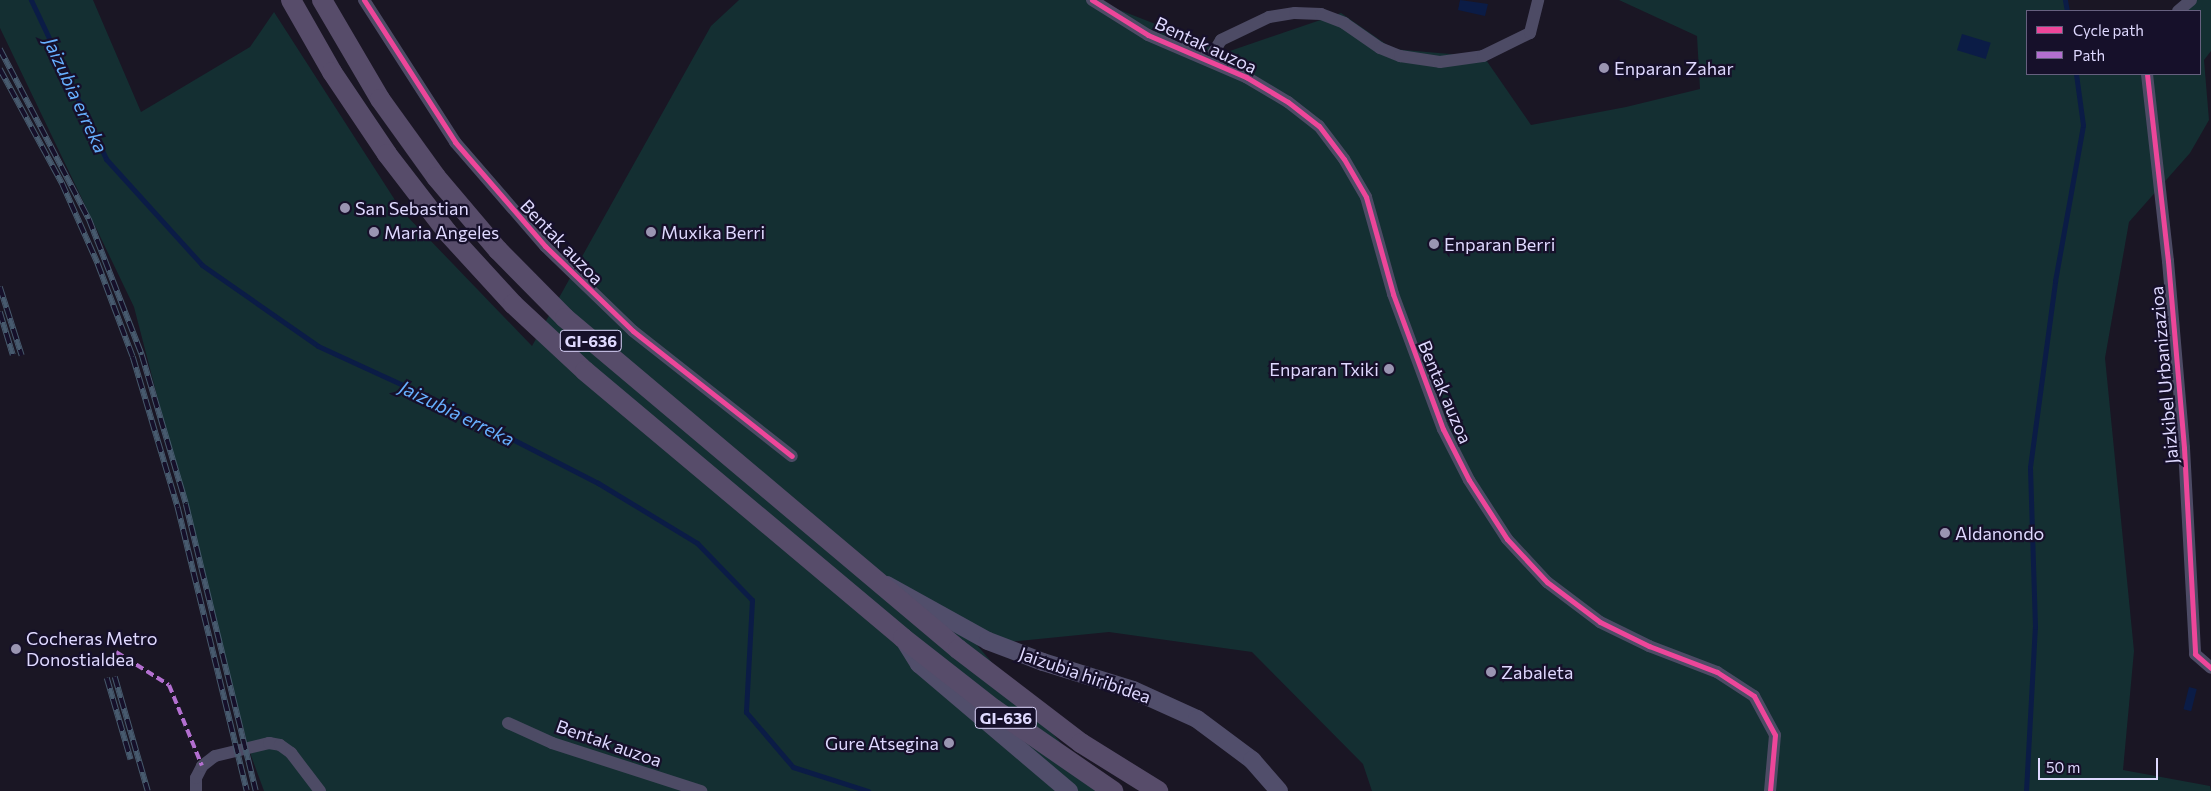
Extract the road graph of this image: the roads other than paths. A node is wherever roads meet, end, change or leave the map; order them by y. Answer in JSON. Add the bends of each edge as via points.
{"nodes":[{"id":1,"x":292,"y":0,"type":"edge"},
{"id":2,"x":322,"y":0,"type":"edge"},
{"id":3,"x":364,"y":0,"type":"edge"},
{"id":4,"x":1092,"y":0,"type":"edge"},
{"id":5,"x":1538,"y":0,"type":"edge"},
{"id":6,"x":2191,"y":0,"type":"edge"},
{"id":7,"x":2179,"y":10,"type":"edge"},
{"id":8,"x":1210,"y":60,"type":"junction"},
{"id":9,"x":2147,"y":75,"type":"edge"},
{"id":10,"x":792,"y":456,"type":"dead end"},
{"id":11,"x":875,"y":580,"type":"junction"},
{"id":12,"x":903,"y":638,"type":"junction"},
{"id":13,"x":2211,"y":668,"type":"edge"},
{"id":14,"x":508,"y":724,"type":"dead end"},
{"id":15,"x":196,"y":791,"type":"edge"},
{"id":16,"x":320,"y":791,"type":"edge"},
{"id":17,"x":701,"y":791,"type":"edge"},
{"id":18,"x":1069,"y":791,"type":"edge"},
{"id":19,"x":1114,"y":791,"type":"edge"},
{"id":20,"x":1158,"y":791,"type":"edge"},
{"id":21,"x":1279,"y":791,"type":"edge"},
{"id":22,"x":1770,"y":791,"type":"edge"}],
"edges":[{"from":1,"to":12,"type":"main road","number":"GI-636","via":[[332,72],[387,154],[447,232],[513,304],[585,371]]},
{"from":2,"to":11,"type":"main road","number":"GI-636","via":[[408,138],[467,214],[531,285],[601,350]]},
{"from":3,"to":10,"type":"street","name":"Bentak auzoa","via":[[455,142],[545,246],[633,331]]},
{"from":4,"to":8,"type":"street","name":"Bentak auzoa","via":[[1148,35]]},
{"from":5,"to":8,"type":"street","name":"Bentak auzoa","via":[[1530,33],[1483,56],[1440,62],[1400,56],[1380,48],[1344,23],[1322,14],[1295,13],[1269,17],[1221,40]]},
{"from":6,"to":7,"type":"street"},
{"from":8,"to":22,"type":"street","name":"Bentak auzoa","via":[[1288,102],[1318,126],[1344,159],[1366,197],[1393,294],[1443,429],[1469,480],[1507,539],[1547,582],[1600,622],[1649,646],[1717,672],[1754,696],[1775,735]]},
{"from":9,"to":13,"type":"street","name":"Jaizkibel Urbanizazioa","via":[[2184,448],[2195,654]]},
{"from":11,"to":20,"type":"main road","number":"GI-636","via":[[1081,744]]},
{"from":11,"to":21,"type":"main road","name":"Jaizubia hiribidea","via":[[907,593],[988,641],[1133,690],[1197,719],[1252,760]]},
{"from":12,"to":18,"type":"main road","via":[[919,664]]},
{"from":12,"to":19,"type":"main road","number":"GI-636","via":[[1002,714]]},
{"from":14,"to":17,"type":"street","name":"Bentak auzoa","via":[[552,743]]},
{"from":15,"to":16,"type":"street","via":[[196,778],[202,766],[215,756],[269,743],[280,744],[291,753]]}]}
